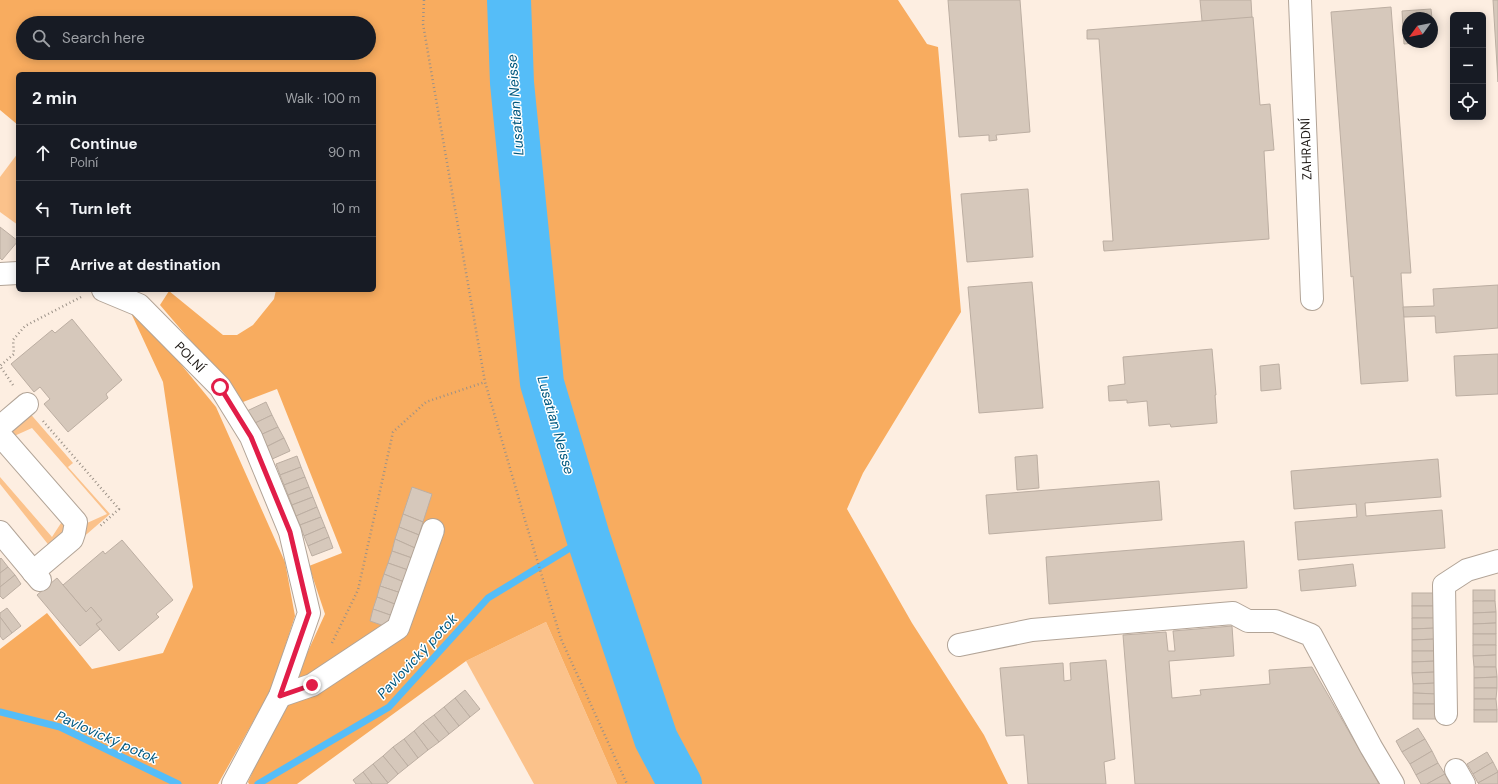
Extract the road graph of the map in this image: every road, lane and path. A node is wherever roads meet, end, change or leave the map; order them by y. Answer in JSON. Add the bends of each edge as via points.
{"nodes":[{"id":1,"x":424,"y":0,"type":"edge"},
{"id":2,"x":1300,"y":0,"type":"edge"},
{"id":3,"x":16,"y":273,"type":"edge"},
{"id":4,"x":0,"y":274,"type":"edge"},
{"id":5,"x":95,"y":292,"type":"edge"},
{"id":6,"x":1312,"y":299,"type":"dead end"},
{"id":7,"x":485,"y":382,"type":"junction"},
{"id":8,"x":22,"y":397,"type":"joint"},
{"id":9,"x":0,"y":427,"type":"edge"},
{"id":10,"x":0,"y":435,"type":"edge"},
{"id":11,"x":432,"y":530,"type":"dead end"},
{"id":12,"x":0,"y":532,"type":"edge"},
{"id":13,"x":1498,"y":561,"type":"edge"},
{"id":14,"x":332,"y":644,"type":"dead end"},
{"id":15,"x":959,"y":645,"type":"dead end"},
{"id":16,"x":280,"y":696,"type":"junction"},
{"id":17,"x":1446,"y":714,"type":"dead end"},
{"id":18,"x":233,"y":784,"type":"edge"},
{"id":19,"x":627,"y":784,"type":"edge"},
{"id":20,"x":1393,"y":784,"type":"edge"}],
"edges":[{"from":1,"to":7,"type":"path","via":[[423,24]]},
{"from":2,"to":6,"type":"street","name":"ZAHRADNÍ"},
{"from":3,"to":4,"type":"street"},
{"from":5,"to":8,"type":"path","via":[[25,326],[13,340],[14,354],[0,366]]},
{"from":5,"to":16,"type":"street","name":"POLNÍ","via":[[139,305],[220,387],[251,437],[290,532],[309,613]]},
{"from":7,"to":14,"type":"path","via":[[426,402],[393,432],[358,590]]},
{"from":7,"to":19,"type":"path","via":[[562,639]]},
{"from":8,"to":9,"type":"street"},
{"from":10,"to":12,"type":"street","via":[[76,522],[72,539],[36,576]]},
{"from":11,"to":16,"type":"street","via":[[398,628],[312,685]]},
{"from":13,"to":17,"type":"street","via":[[1467,570],[1444,585]]},
{"from":15,"to":20,"type":"street","via":[[1032,630],[1233,613],[1248,621],[1275,621],[1311,636],[1370,747]]},
{"from":16,"to":18,"type":"street","name":"POLNÍ"}]}
